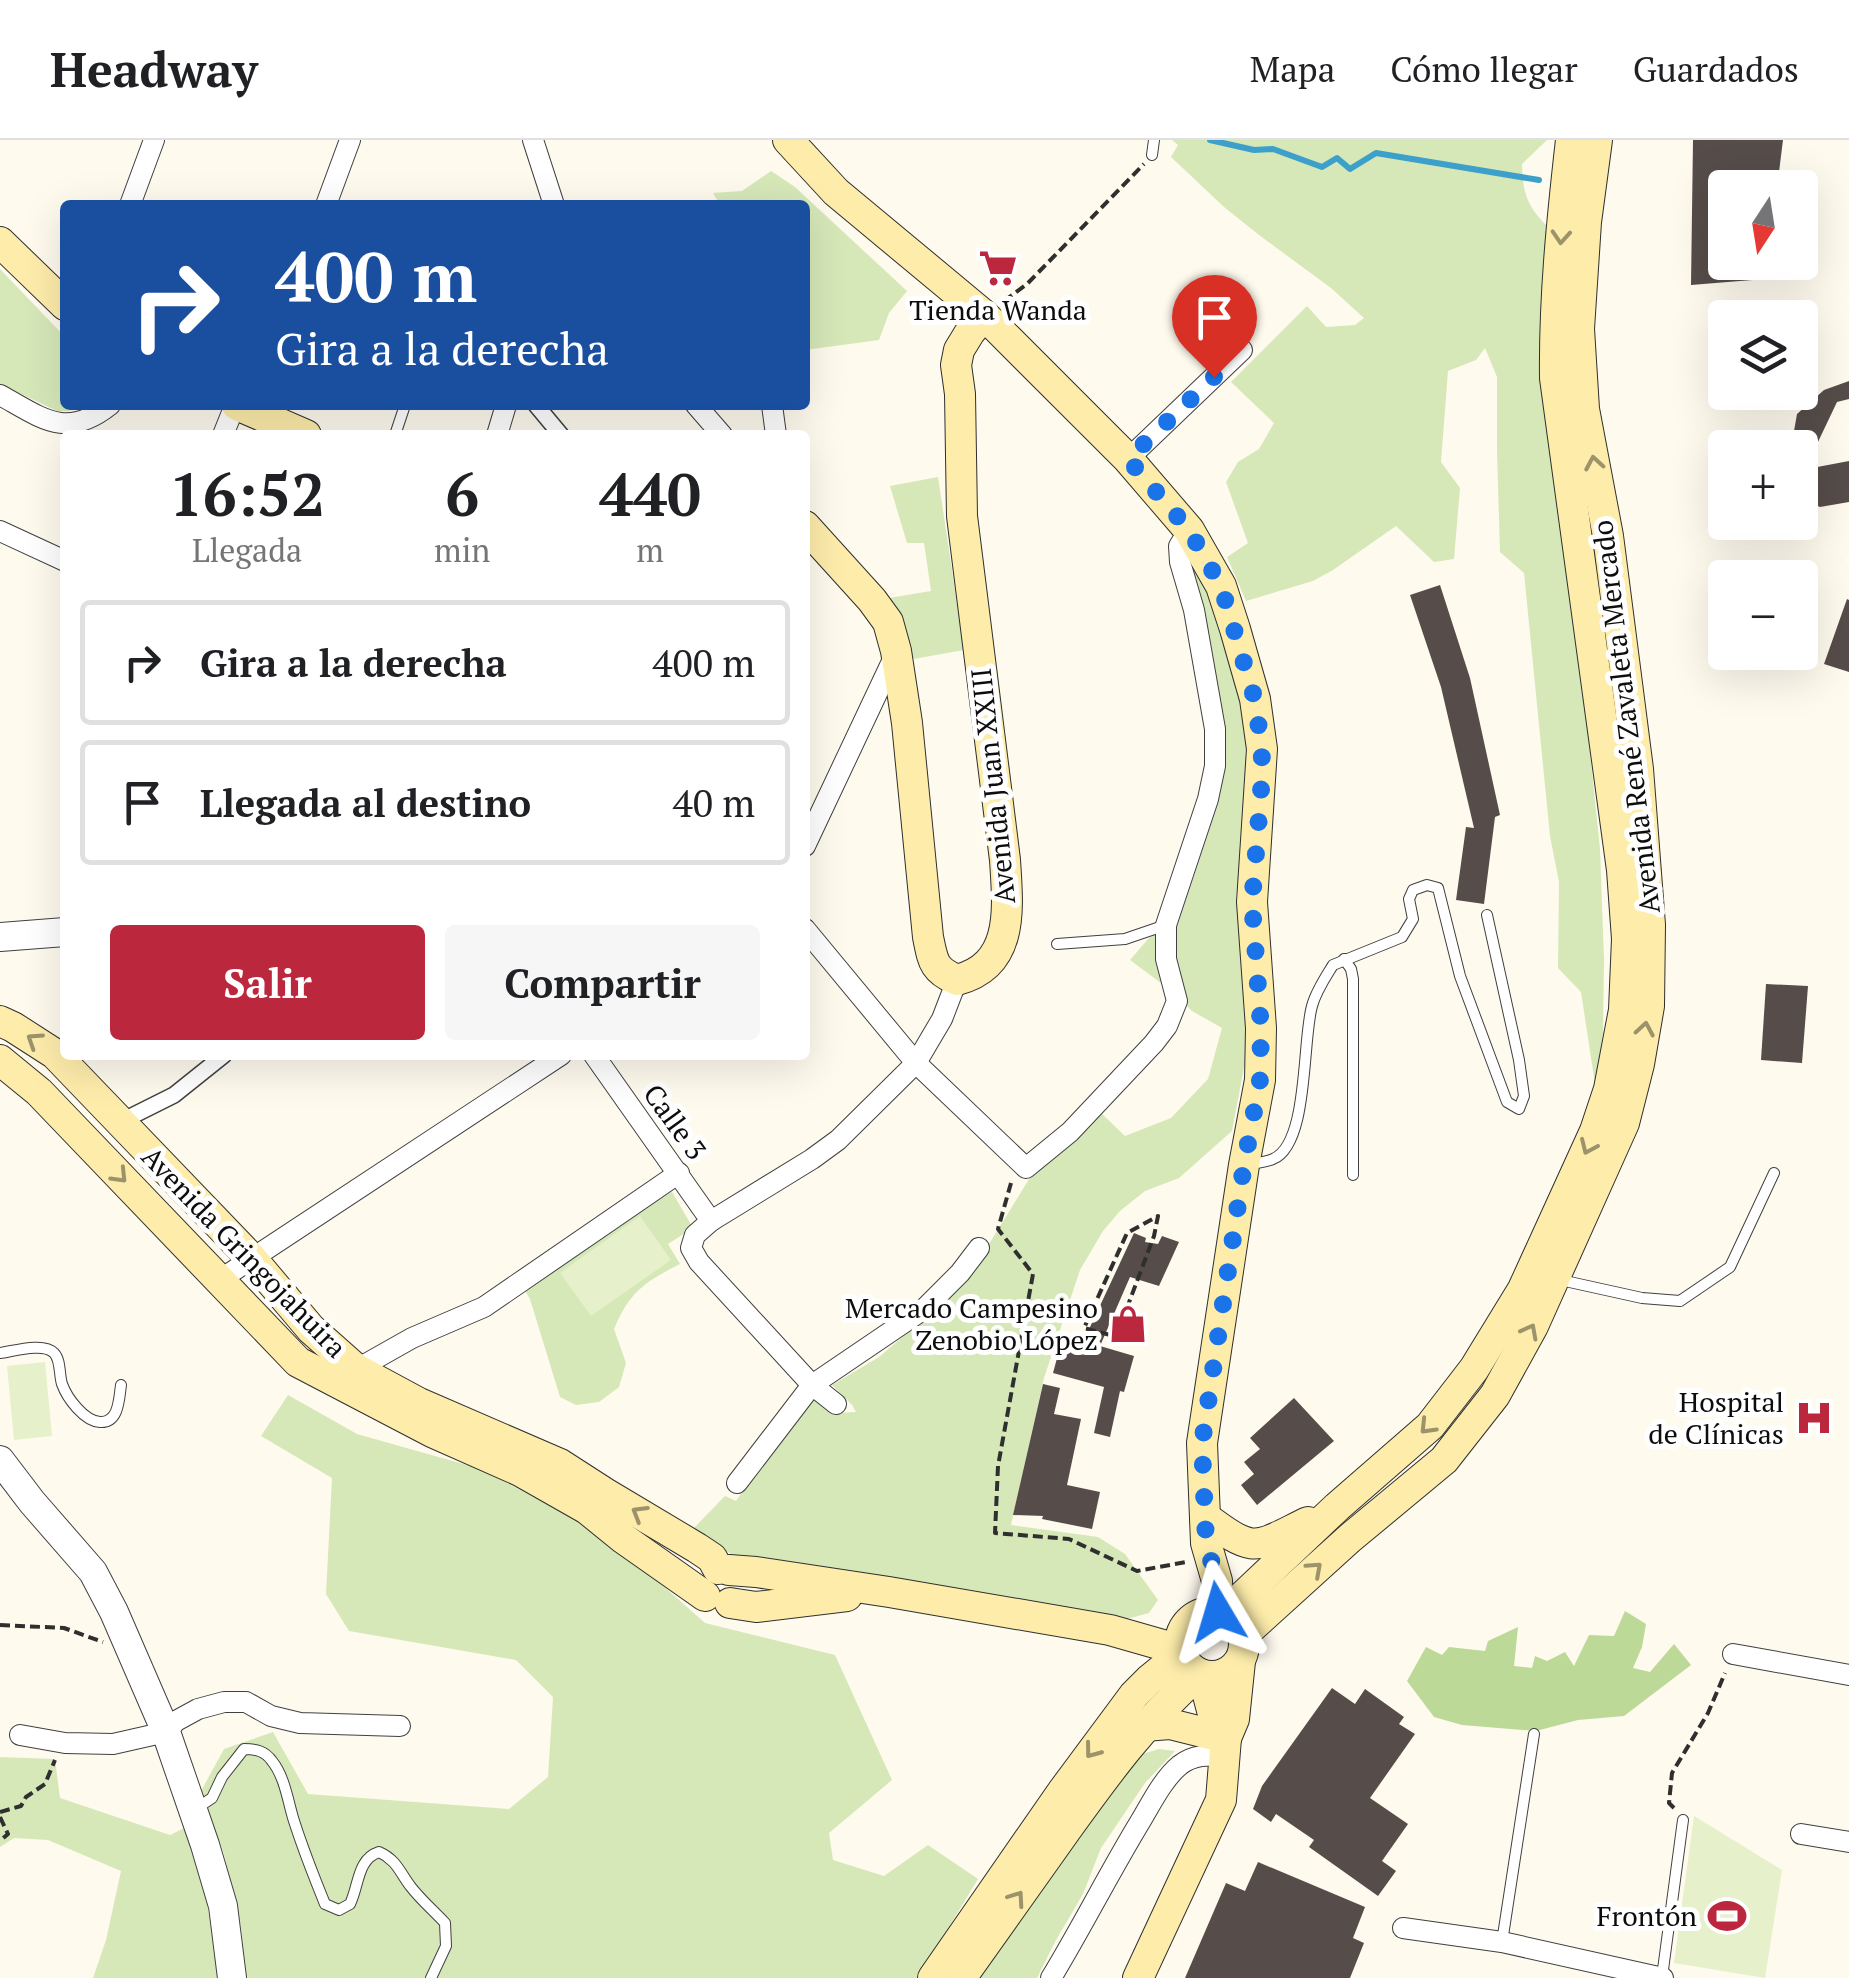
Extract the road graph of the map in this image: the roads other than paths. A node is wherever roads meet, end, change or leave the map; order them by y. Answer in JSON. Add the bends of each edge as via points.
{"nodes":[{"id":1,"x":154,"y":140,"type":"edge"},
{"id":2,"x":350,"y":140,"type":"edge"},
{"id":3,"x":533,"y":140,"type":"edge"},
{"id":4,"x":788,"y":140,"type":"edge"},
{"id":5,"x":1154,"y":140,"type":"edge"},
{"id":6,"x":1572,"y":140,"type":"edge"},
{"id":7,"x":1597,"y":140,"type":"edge"},
{"id":8,"x":1152,"y":155,"type":"road end"},
{"id":9,"x":132,"y":200,"type":"edge"},
{"id":10,"x":328,"y":200,"type":"edge"},
{"id":11,"x":552,"y":200,"type":"edge"},
{"id":12,"x":0,"y":242,"type":"edge"},
{"id":13,"x":60,"y":300,"type":"edge"},
{"id":14,"x":984,"y":315,"type":"junction"},
{"id":15,"x":1242,"y":350,"type":"dead end"},
{"id":16,"x":0,"y":395,"type":"edge"},
{"id":17,"x":103,"y":410,"type":"edge"},
{"id":18,"x":248,"y":410,"type":"edge"},
{"id":19,"x":540,"y":410,"type":"edge"},
{"id":20,"x":700,"y":410,"type":"edge"},
{"id":21,"x":294,"y":430,"type":"edge"},
{"id":22,"x":558,"y":430,"type":"edge"},
{"id":23,"x":718,"y":430,"type":"edge"},
{"id":24,"x":1128,"y":459,"type":"junction"},
{"id":25,"x":1189,"y":530,"type":"junction"},
{"id":26,"x":0,"y":531,"type":"edge"},
{"id":27,"x":810,"y":532,"type":"edge"},
{"id":28,"x":60,"y":559,"type":"edge"},
{"id":29,"x":896,"y":651,"type":"junction"},
{"id":30,"x":810,"y":835,"type":"edge"},
{"id":31,"x":1487,"y":915,"type":"dead end"},
{"id":32,"x":1166,"y":926,"type":"junction"},
{"id":33,"x":60,"y":932,"type":"edge"},
{"id":34,"x":810,"y":935,"type":"edge"},
{"id":35,"x":0,"y":937,"type":"edge"},
{"id":36,"x":1056,"y":944,"type":"dead end"},
{"id":37,"x":1344,"y":959,"type":"junction"},
{"id":38,"x":957,"y":980,"type":"junction"},
{"id":39,"x":0,"y":1021,"type":"edge"},
{"id":40,"x":60,"y":1059,"type":"edge"},
{"id":41,"x":0,"y":1060,"type":"edge"},
{"id":42,"x":61,"y":1060,"type":"edge"},
{"id":43,"x":218,"y":1060,"type":"edge"},
{"id":44,"x":553,"y":1060,"type":"edge"},
{"id":45,"x":598,"y":1060,"type":"edge"},
{"id":46,"x":916,"y":1062,"type":"junction"},
{"id":47,"x":110,"y":1111,"type":"junction"},
{"id":48,"x":72,"y":1126,"type":"junction"},
{"id":49,"x":1244,"y":1165,"type":"junction"},
{"id":50,"x":678,"y":1173,"type":"junction"},
{"id":51,"x":1774,"y":1173,"type":"dead end"},
{"id":52,"x":1352,"y":1175,"type":"dead end"},
{"id":53,"x":712,"y":1221,"type":"junction"},
{"id":54,"x":979,"y":1248,"type":"dead end"},
{"id":55,"x":252,"y":1259,"type":"junction"},
{"id":56,"x":221,"y":1279,"type":"junction"},
{"id":57,"x":1555,"y":1279,"type":"junction"},
{"id":58,"x":0,"y":1353,"type":"edge"},
{"id":59,"x":346,"y":1376,"type":"junction"},
{"id":60,"x":121,"y":1385,"type":"dead end"},
{"id":61,"x":812,"y":1385,"type":"junction"},
{"id":62,"x":836,"y":1404,"type":"dead end"},
{"id":63,"x":0,"y":1460,"type":"edge"},
{"id":64,"x":737,"y":1483,"type":"dead end"},
{"id":65,"x":1337,"y":1507,"type":"junction"},
{"id":66,"x":1204,"y":1540,"type":"junction"},
{"id":67,"x":1110,"y":1630,"type":"junction"},
{"id":68,"x":1207,"y":1642,"type":"junction"},
{"id":69,"x":1733,"y":1654,"type":"road end"},
{"id":70,"x":1849,"y":1675,"type":"edge"},
{"id":71,"x":1134,"y":1696,"type":"junction"},
{"id":72,"x":400,"y":1726,"type":"dead end"},
{"id":73,"x":1144,"y":1726,"type":"junction"},
{"id":74,"x":166,"y":1732,"type":"junction"},
{"id":75,"x":1534,"y":1734,"type":"dead end"},
{"id":76,"x":20,"y":1735,"type":"dead end"},
{"id":77,"x":1225,"y":1747,"type":"junction"},
{"id":78,"x":192,"y":1811,"type":"junction"},
{"id":79,"x":1683,"y":1820,"type":"road end"},
{"id":80,"x":1801,"y":1834,"type":"dead end"},
{"id":81,"x":1849,"y":1842,"type":"edge"},
{"id":82,"x":1403,"y":1928,"type":"dead end"},
{"id":83,"x":1502,"y":1942,"type":"junction"},
{"id":84,"x":1656,"y":1977,"type":"edge"},
{"id":85,"x":232,"y":1978,"type":"edge"},
{"id":86,"x":431,"y":1978,"type":"edge"},
{"id":87,"x":934,"y":1978,"type":"edge"},
{"id":88,"x":961,"y":1978,"type":"edge"},
{"id":89,"x":1050,"y":1978,"type":"edge"},
{"id":90,"x":1138,"y":1978,"type":"edge"}],
"edges":[{"from":1,"to":9,"type":"street"},
{"from":2,"to":10,"type":"street"},
{"from":3,"to":11,"type":"street"},
{"from":4,"to":14,"type":"main road","via":[[836,192]]},
{"from":5,"to":8,"type":"lane"},
{"from":6,"to":65,"type":"main road","name":"Avenida René Zavaleta Mercado","one_way":true,"via":[[1555,378],[1622,870],[1624,1010],[1604,1106],[1524,1289],[1430,1426]]},
{"from":57,"to":7,"type":"main road","name":"Avenida René Zavaleta Mercado","one_way":true,"via":[[1624,1123],[1650,1006],[1638,768],[1584,409],[1579,330]]},
{"from":12,"to":13,"type":"main road"},
{"from":14,"to":24,"type":"main road"},
{"from":14,"to":38,"type":"main road","name":"Avenida Juan XXIII","via":[[956,365],[962,516],[1008,913],[989,962]]},
{"from":15,"to":24,"type":"street"},
{"from":16,"to":17,"type":"street","via":[[52,423],[70,425]]},
{"from":18,"to":21,"type":"main road"},
{"from":19,"to":22,"type":"street"},
{"from":20,"to":23,"type":"street"},
{"from":24,"to":25,"type":"main road"},
{"from":25,"to":32,"type":"street","via":[[1179,546],[1180,562],[1216,729],[1215,766]]},
{"from":25,"to":49,"type":"main road","via":[[1221,586],[1255,700],[1262,750],[1252,902],[1260,1080]]},
{"from":26,"to":28,"type":"street"},
{"from":27,"to":29,"type":"main road","via":[[888,622]]},
{"from":29,"to":30,"type":"street"},
{"from":29,"to":38,"type":"main road","via":[[928,937],[942,974]]},
{"from":31,"to":37,"type":"lane","via":[[1519,1060],[1519,1109],[1506,1102],[1460,976],[1438,888],[1413,890],[1413,919],[1402,938]]},
{"from":32,"to":36,"type":"lane","via":[[1126,939]]},
{"from":32,"to":46,"type":"street","via":[[1177,1001],[1168,1026],[1070,1132],[1026,1168]]},
{"from":33,"to":35,"type":"street"},
{"from":34,"to":46,"type":"street"},
{"from":37,"to":49,"type":"lane","via":[[1333,965],[1312,1004],[1301,1102],[1288,1144],[1273,1159]]},
{"from":37,"to":52,"type":"lane","via":[[1353,980]]},
{"from":38,"to":46,"type":"street"},
{"from":40,"to":39,"type":"main road","name":"Avenida Gringojahuira","one_way":true},
{"from":41,"to":48,"type":"main road","name":"Avenida Gringojahuira"},
{"from":47,"to":42,"type":"main road","name":"Avenida Gringojahuira","one_way":true},
{"from":43,"to":47,"type":"street","via":[[174,1095]]},
{"from":44,"to":55,"type":"street"},
{"from":45,"to":50,"type":"street","name":"Calle 3"},
{"from":46,"to":53,"type":"street","via":[[838,1140]]},
{"from":47,"to":48,"type":"street"},
{"from":47,"to":55,"type":"main road","name":"Avenida Gringojahuira"},
{"from":48,"to":56,"type":"main road","name":"Avenida Gringojahuira","one_way":true},
{"from":49,"to":66,"type":"main road","via":[[1202,1443]]},
{"from":50,"to":53,"type":"street","name":"Calle 3"},
{"from":50,"to":59,"type":"street","via":[[484,1306]]},
{"from":51,"to":57,"type":"lane","via":[[1730,1267],[1680,1300]]},
{"from":53,"to":61,"type":"street","via":[[695,1234],[691,1248],[699,1262]]},
{"from":54,"to":61,"type":"street","via":[[924,1308]]},
{"from":55,"to":56,"type":"street"},
{"from":55,"to":59,"type":"main road","name":"Avenida Gringojahuira"},
{"from":56,"to":59,"type":"main road","name":"Avenida Gringojahuira","via":[[298,1362]]},
{"from":68,"to":57,"type":"main road","name":"Avenida René Zavaleta Mercado","one_way":true,"via":[[1444,1460],[1495,1395]]},
{"from":58,"to":60,"type":"lane","via":[[51,1350],[68,1396],[92,1420],[112,1419]]},
{"from":59,"to":67,"type":"main road","name":"Avenida Gringojahuira","via":[[560,1464],[712,1558],[720,1585],[756,1572]]},
{"from":61,"to":62,"type":"street"},
{"from":61,"to":64,"type":"street"},
{"from":63,"to":74,"type":"street","via":[[93,1572]]},
{"from":65,"to":66,"type":"main road","via":[[1259,1545],[1228,1535]]},
{"from":65,"to":68,"type":"main road","name":"Avenida René Zavaleta Mercado"},
{"from":66,"to":68,"type":"main road","via":[[1217,1581]]},
{"from":67,"to":68,"type":"main road","name":"Avenida Gringojahuira","via":[[1142,1622]]},
{"from":67,"to":71,"type":"main road","via":[[1135,1675]]},
{"from":68,"to":71,"type":"main road","name":"Avenida René Zavaleta Mercado"},
{"from":68,"to":73,"type":"main road","name":"Avenida René Zavaleta Mercado"},
{"from":68,"to":77,"type":"main road","via":[[1234,1719]]},
{"from":69,"to":70,"type":"street"},
{"from":71,"to":87,"type":"main road","name":"Avenida René Zavaleta Mercado","one_way":true},
{"from":72,"to":74,"type":"street","via":[[300,1723],[246,1702],[224,1702],[198,1709]]},
{"from":73,"to":77,"type":"main road","via":[[1170,1724]]},
{"from":88,"to":73,"type":"main road","name":"Avenida René Zavaleta Mercado","one_way":true},
{"from":74,"to":76,"type":"street","via":[[114,1744]]},
{"from":74,"to":78,"type":"street"},
{"from":75,"to":83,"type":"lane"},
{"from":77,"to":89,"type":"street","via":[[1197,1755],[1167,1779]]},
{"from":77,"to":90,"type":"main road","via":[[1221,1800]]},
{"from":78,"to":85,"type":"street","via":[[223,1906]]},
{"from":78,"to":86,"type":"lane","via":[[212,1798],[244,1749],[264,1752],[279,1773],[325,1904],[339,1910],[350,1904],[362,1866],[379,1852],[444,1923],[446,1946]]},
{"from":79,"to":84,"type":"lane"},
{"from":80,"to":81,"type":"street"},
{"from":82,"to":83,"type":"street"},
{"from":83,"to":84,"type":"street"}]}
